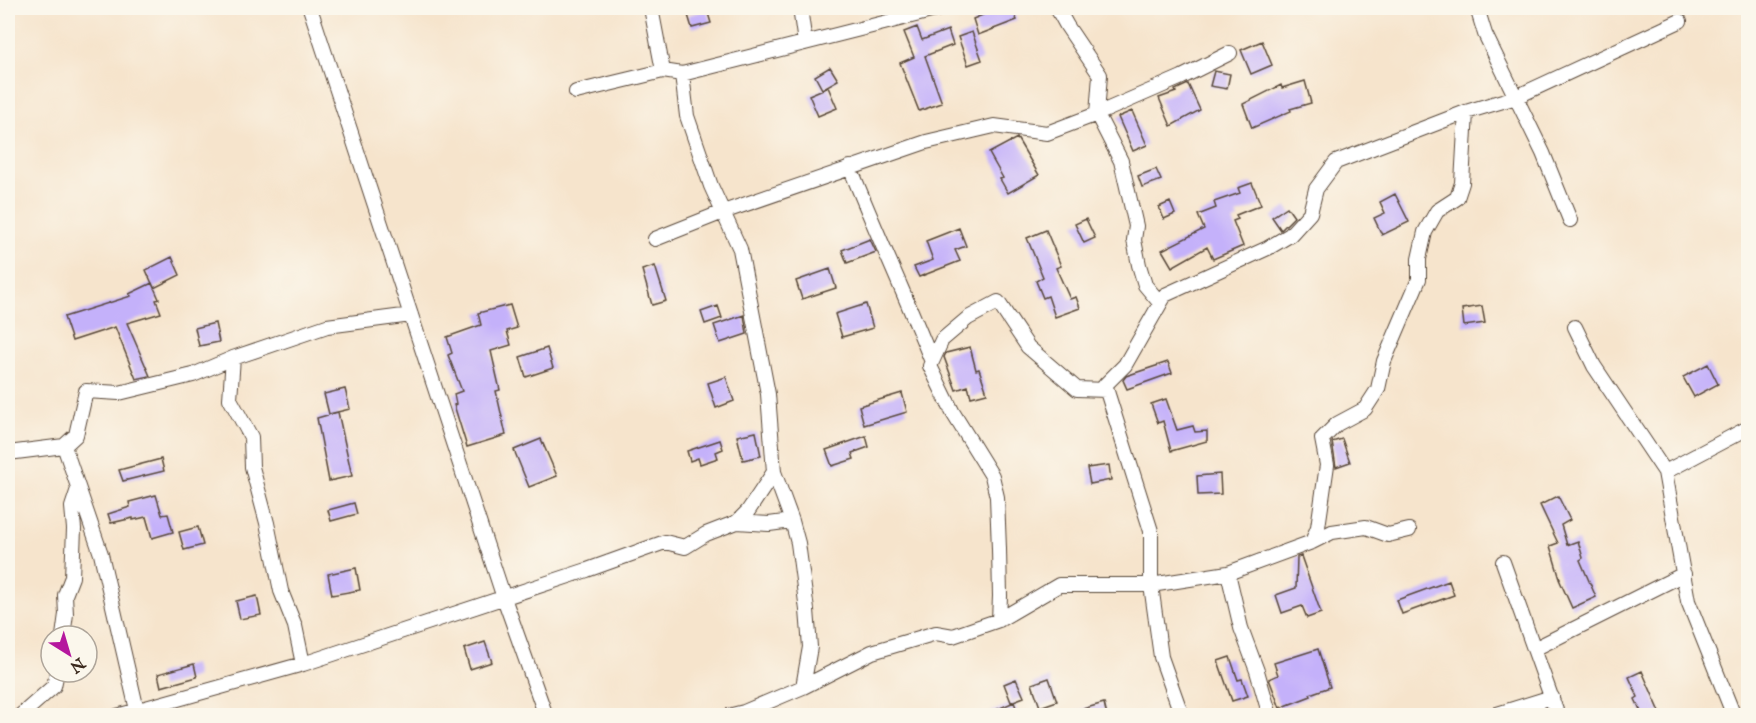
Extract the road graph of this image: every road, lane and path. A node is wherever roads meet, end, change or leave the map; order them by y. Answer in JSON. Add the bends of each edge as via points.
{"nodes":[{"id":1,"x":310,"y":8,"type":"edge"},
{"id":2,"x":651,"y":8,"type":"edge"},
{"id":3,"x":800,"y":8,"type":"edge"},
{"id":4,"x":943,"y":8,"type":"edge"},
{"id":5,"x":1057,"y":8,"type":"edge"},
{"id":6,"x":1477,"y":8,"type":"edge"},
{"id":7,"x":1680,"y":21,"type":"dead end"},
{"id":8,"x":805,"y":43,"type":"junction"},
{"id":9,"x":1230,"y":53,"type":"dead end"},
{"id":10,"x":663,"y":72,"type":"junction"},
{"id":11,"x":682,"y":74,"type":"junction"},
{"id":12,"x":576,"y":92,"type":"dead end"},
{"id":13,"x":1516,"y":97,"type":"junction"},
{"id":14,"x":1466,"y":112,"type":"junction"},
{"id":15,"x":1097,"y":114,"type":"junction"},
{"id":16,"x":850,"y":167,"type":"junction"},
{"id":17,"x":723,"y":212,"type":"junction"},
{"id":18,"x":1570,"y":220,"type":"dead end"},
{"id":19,"x":655,"y":239,"type":"dead end"},
{"id":20,"x":1160,"y":303,"type":"junction"},
{"id":21,"x":411,"y":315,"type":"junction"},
{"id":22,"x":1575,"y":327,"type":"dead end"},
{"id":23,"x":233,"y":358,"type":"junction"},
{"id":24,"x":932,"y":362,"type":"junction"},
{"id":25,"x":1107,"y":390,"type":"junction"},
{"id":26,"x":1749,"y":428,"type":"edge"},
{"id":27,"x":64,"y":446,"type":"junction"},
{"id":28,"x":8,"y":453,"type":"edge"},
{"id":29,"x":774,"y":472,"type":"junction"},
{"id":30,"x":1665,"y":472,"type":"junction"},
{"id":31,"x":78,"y":489,"type":"junction"},
{"id":32,"x":792,"y":521,"type":"junction"},
{"id":33,"x":737,"y":522,"type":"junction"},
{"id":34,"x":1409,"y":530,"type":"dead end"},
{"id":35,"x":1312,"y":542,"type":"junction"},
{"id":36,"x":1503,"y":562,"type":"dead end"},
{"id":37,"x":1228,"y":573,"type":"junction"},
{"id":38,"x":1684,"y":574,"type":"junction"},
{"id":39,"x":1151,"y":585,"type":"junction"},
{"id":40,"x":504,"y":598,"type":"junction"},
{"id":41,"x":999,"y":620,"type":"junction"},
{"id":42,"x":65,"y":624,"type":"edge"},
{"id":43,"x":1534,"y":649,"type":"junction"},
{"id":44,"x":303,"y":664,"type":"junction"},
{"id":45,"x":54,"y":684,"type":"edge"},
{"id":46,"x":803,"y":687,"type":"junction"},
{"id":47,"x":1552,"y":697,"type":"junction"},
{"id":48,"x":137,"y":710,"type":"junction"},
{"id":49,"x":1749,"y":711,"type":"edge"},
{"id":50,"x":20,"y":716,"type":"edge"},
{"id":51,"x":117,"y":716,"type":"edge"},
{"id":52,"x":546,"y":716,"type":"edge"},
{"id":53,"x":728,"y":716,"type":"edge"},
{"id":54,"x":1182,"y":716,"type":"edge"},
{"id":55,"x":1270,"y":716,"type":"edge"},
{"id":56,"x":1491,"y":716,"type":"edge"},
{"id":57,"x":1558,"y":716,"type":"edge"},
{"id":58,"x":1734,"y":716,"type":"edge"},
{"id":59,"x":1739,"y":716,"type":"edge"}],
"edges":[{"from":1,"to":21,"type":"street"},
{"from":2,"to":10,"type":"street"},
{"from":3,"to":8,"type":"street"},
{"from":4,"to":8,"type":"street"},
{"from":5,"to":15,"type":"street","via":[[1100,75]]},
{"from":6,"to":13,"type":"street","via":[[1485,34]]},
{"from":7,"to":13,"type":"street"},
{"from":8,"to":11,"type":"street"},
{"from":9,"to":15,"type":"street"},
{"from":10,"to":11,"type":"street"},
{"from":10,"to":12,"type":"street"},
{"from":11,"to":17,"type":"street","via":[[687,116]]},
{"from":13,"to":14,"type":"street"},
{"from":13,"to":18,"type":"street"},
{"from":14,"to":20,"type":"street","via":[[1336,162],[1316,189],[1310,213],[1290,236],[1165,295]]},
{"from":14,"to":35,"type":"street","via":[[1462,183],[1457,198],[1437,211],[1425,232],[1419,279],[1384,361],[1378,389],[1365,409],[1337,424],[1322,439],[1327,465]]},
{"from":15,"to":16,"type":"street","via":[[1047,133],[993,126],[926,142]]},
{"from":15,"to":20,"type":"street","via":[[1121,161],[1136,226],[1134,240],[1139,265],[1146,285]]},
{"from":16,"to":17,"type":"street"},
{"from":16,"to":24,"type":"street"},
{"from":17,"to":19,"type":"street"},
{"from":17,"to":29,"type":"street","via":[[740,249],[768,394]]},
{"from":20,"to":25,"type":"street","via":[[1125,365],[1105,385]]},
{"from":21,"to":23,"type":"street","via":[[327,326]]},
{"from":21,"to":40,"type":"street"},
{"from":22,"to":30,"type":"street","via":[[1594,366]]},
{"from":23,"to":27,"type":"street","via":[[193,375],[119,393],[86,392],[76,435]]},
{"from":23,"to":44,"type":"street","via":[[230,399],[251,438],[252,467]]},
{"from":24,"to":25,"type":"street","via":[[942,340],[968,318],[998,302],[1028,347],[1077,389]]},
{"from":24,"to":41,"type":"street","via":[[930,366],[953,413],[992,476],[999,538]]},
{"from":25,"to":39,"type":"street","via":[[1151,531]]},
{"from":26,"to":30,"type":"street"},
{"from":27,"to":28,"type":"street"},
{"from":27,"to":31,"type":"street"},
{"from":29,"to":32,"type":"street"},
{"from":29,"to":33,"type":"street"},
{"from":30,"to":38,"type":"street"},
{"from":31,"to":42,"type":"street","via":[[72,507],[72,577],[65,596]]},
{"from":31,"to":48,"type":"street","via":[[101,554]]},
{"from":32,"to":33,"type":"street"},
{"from":32,"to":46,"type":"street","via":[[810,647]]},
{"from":33,"to":40,"type":"street","via":[[685,547],[664,542]]},
{"from":34,"to":35,"type":"street","via":[[1388,536],[1366,527],[1332,532]]},
{"from":35,"to":37,"type":"street"},
{"from":36,"to":43,"type":"street"},
{"from":37,"to":39,"type":"street"},
{"from":37,"to":55,"type":"street","via":[[1240,628]]},
{"from":38,"to":43,"type":"street"},
{"from":38,"to":58,"type":"street","via":[[1688,601]]},
{"from":39,"to":41,"type":"street","via":[[1059,585]]},
{"from":39,"to":54,"type":"street","via":[[1161,657]]},
{"from":40,"to":44,"type":"street"},
{"from":40,"to":52,"type":"street"},
{"from":41,"to":46,"type":"street","via":[[952,636],[936,633],[872,652]]},
{"from":43,"to":47,"type":"street"},
{"from":44,"to":48,"type":"street"},
{"from":45,"to":50,"type":"street"},
{"from":46,"to":53,"type":"street"},
{"from":47,"to":56,"type":"street"},
{"from":47,"to":57,"type":"street"},
{"from":48,"to":51,"type":"street"},
{"from":49,"to":59,"type":"street"}]}
